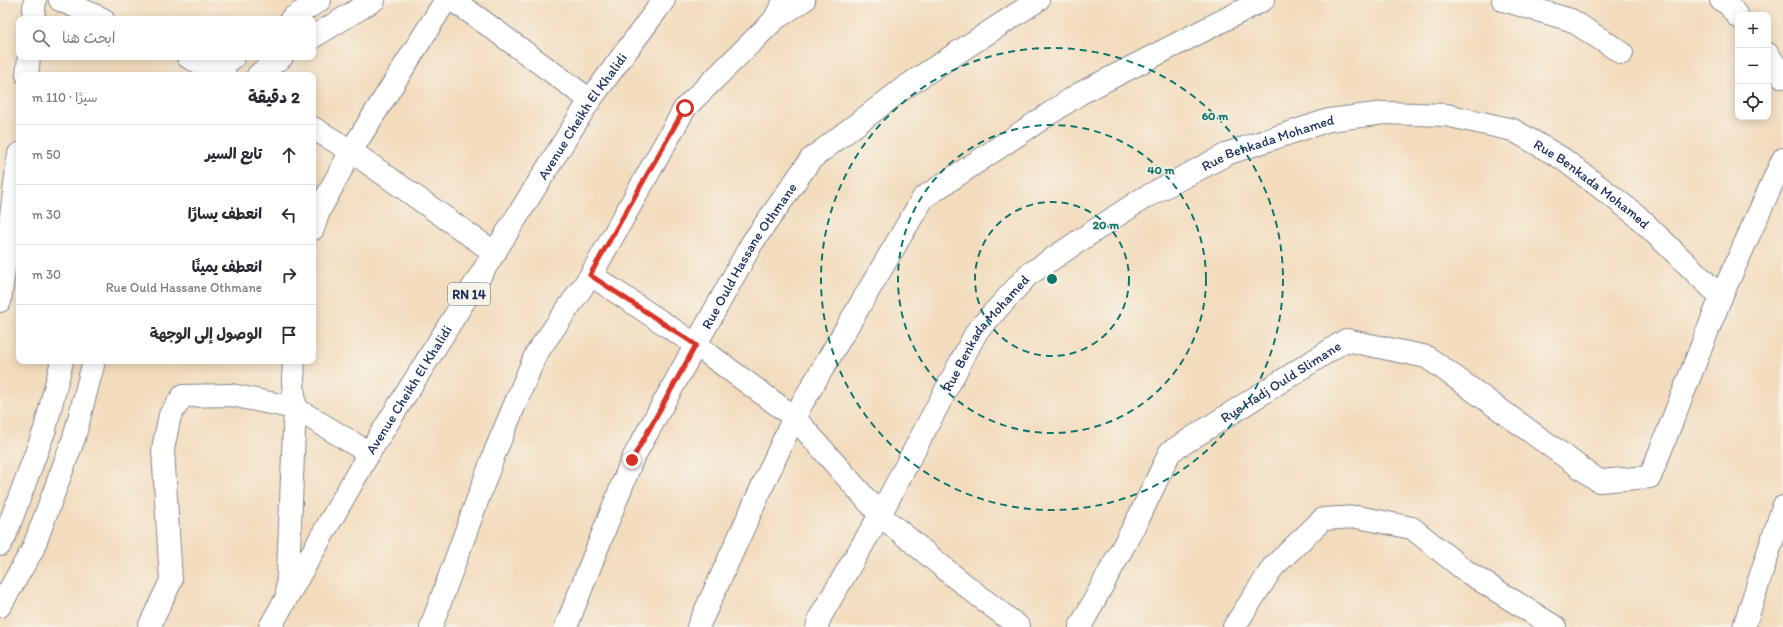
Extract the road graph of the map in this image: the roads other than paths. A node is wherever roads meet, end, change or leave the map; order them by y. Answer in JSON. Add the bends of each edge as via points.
{"nodes":[{"id":1,"x":35,"y":0,"type":"edge"},
{"id":2,"x":60,"y":0,"type":"edge"},
{"id":3,"x":374,"y":0,"type":"edge"},
{"id":4,"x":446,"y":0,"type":"edge"},
{"id":5,"x":452,"y":0,"type":"edge"},
{"id":6,"x":664,"y":0,"type":"edge"},
{"id":7,"x":785,"y":0,"type":"edge"},
{"id":8,"x":804,"y":0,"type":"edge"},
{"id":9,"x":1038,"y":0,"type":"edge"},
{"id":10,"x":1263,"y":0,"type":"edge"},
{"id":11,"x":1503,"y":0,"type":"edge"},
{"id":12,"x":1721,"y":0,"type":"edge"},
{"id":13,"x":313,"y":2,"type":"edge"},
{"id":14,"x":1735,"y":12,"type":"edge"},
{"id":15,"x":33,"y":16,"type":"edge"},
{"id":16,"x":96,"y":16,"type":"edge"},
{"id":17,"x":295,"y":16,"type":"edge"},
{"id":18,"x":774,"y":20,"type":"junction"},
{"id":19,"x":316,"y":35,"type":"edge"},
{"id":20,"x":1622,"y":53,"type":"dead end"},
{"id":21,"x":1771,"y":59,"type":"edge"},
{"id":22,"x":29,"y":60,"type":"edge"},
{"id":23,"x":193,"y":60,"type":"edge"},
{"id":24,"x":231,"y":60,"type":"edge"},
{"id":25,"x":278,"y":60,"type":"edge"},
{"id":26,"x":27,"y":72,"type":"edge"},
{"id":27,"x":215,"y":72,"type":"edge"},
{"id":28,"x":218,"y":72,"type":"edge"},
{"id":29,"x":262,"y":72,"type":"edge"},
{"id":30,"x":1783,"y":77,"type":"edge"},
{"id":31,"x":590,"y":100,"type":"junction"},
{"id":32,"x":316,"y":130,"type":"edge"},
{"id":33,"x":351,"y":151,"type":"junction"},
{"id":34,"x":1783,"y":158,"type":"edge"},
{"id":35,"x":16,"y":177,"type":"edge"},
{"id":36,"x":316,"y":220,"type":"edge"},
{"id":37,"x":495,"y":253,"type":"junction"},
{"id":38,"x":590,"y":275,"type":"junction"},
{"id":39,"x":1721,"y":296,"type":"junction"},
{"id":40,"x":0,"y":301,"type":"edge"},
{"id":41,"x":696,"y":345,"type":"junction"},
{"id":42,"x":61,"y":364,"type":"edge"},
{"id":43,"x":93,"y":364,"type":"edge"},
{"id":44,"x":294,"y":364,"type":"edge"},
{"id":45,"x":296,"y":408,"type":"junction"},
{"id":46,"x":794,"y":417,"type":"junction"},
{"id":47,"x":370,"y":453,"type":"junction"},
{"id":48,"x":1783,"y":507,"type":"edge"},
{"id":49,"x":880,"y":515,"type":"junction"},
{"id":50,"x":0,"y":545,"type":"edge"},
{"id":51,"x":287,"y":596,"type":"junction"},
{"id":52,"x":0,"y":606,"type":"edge"},
{"id":53,"x":149,"y":627,"type":"edge"},
{"id":54,"x":270,"y":627,"type":"edge"},
{"id":55,"x":431,"y":627,"type":"edge"},
{"id":56,"x":566,"y":627,"type":"edge"},
{"id":57,"x":698,"y":627,"type":"edge"},
{"id":58,"x":817,"y":627,"type":"edge"},
{"id":59,"x":1019,"y":627,"type":"edge"},
{"id":60,"x":1080,"y":627,"type":"edge"},
{"id":61,"x":1234,"y":627,"type":"edge"},
{"id":62,"x":1554,"y":627,"type":"edge"},
{"id":63,"x":1744,"y":627,"type":"edge"}],
"edges":[{"from":1,"to":15,"type":"street"},
{"from":2,"to":16,"type":"street"},
{"from":3,"to":19,"type":"street"},
{"from":4,"to":33,"type":"street"},
{"from":5,"to":31,"type":"street"},
{"from":6,"to":31,"type":"street","name":"Avenue Cheikh El Khalidi","number":"RN 14"},
{"from":7,"to":18,"type":"street"},
{"from":8,"to":18,"type":"street"},
{"from":9,"to":41,"type":"street","name":"Rue Ould Hassane Othmane","via":[[905,87],[811,159],[752,243]]},
{"from":10,"to":46,"type":"street","via":[[1079,94],[923,198]]},
{"from":11,"to":20,"type":"street","via":[[1571,20]]},
{"from":12,"to":14,"type":"street"},
{"from":13,"to":17,"type":"street"},
{"from":18,"to":38,"type":"street","via":[[685,108]]},
{"from":21,"to":30,"type":"street"},
{"from":22,"to":26,"type":"street"},
{"from":23,"to":27,"type":"street"},
{"from":24,"to":28,"type":"street"},
{"from":25,"to":29,"type":"street"},
{"from":31,"to":37,"type":"street","name":"Avenue Cheikh El Khalidi","number":"RN 14"},
{"from":32,"to":33,"type":"street"},
{"from":33,"to":36,"type":"street"},
{"from":33,"to":37,"type":"street"},
{"from":34,"to":39,"type":"street"},
{"from":35,"to":40,"type":"street"},
{"from":37,"to":47,"type":"street","name":"Avenue Cheikh El Khalidi","number":"RN 14"},
{"from":38,"to":41,"type":"street"},
{"from":38,"to":55,"type":"street","via":[[536,354],[495,452]]},
{"from":39,"to":49,"type":"street","name":"Rue Benkada Mohamed","via":[[1635,214],[1563,159],[1513,130],[1446,115],[1384,113],[1328,120],[1229,153],[1142,199],[1028,275],[977,331]]},
{"from":39,"to":60,"type":"street","name":"Rue Hadj Ould Slimane","via":[[1650,477],[1599,481],[1427,357],[1346,340],[1170,452],[1140,515]]},
{"from":41,"to":46,"type":"street"},
{"from":41,"to":56,"type":"street","name":"Rue Ould Hassane Othmane","via":[[632,460]]},
{"from":42,"to":50,"type":"street","via":[[45,429]]},
{"from":43,"to":52,"type":"street","via":[[74,438],[33,549]]},
{"from":44,"to":45,"type":"street"},
{"from":45,"to":47,"type":"street"},
{"from":45,"to":51,"type":"street"},
{"from":45,"to":53,"type":"street","via":[[230,395],[183,396],[170,415],[163,449],[171,581]]},
{"from":46,"to":49,"type":"street"},
{"from":46,"to":57,"type":"street"},
{"from":47,"to":51,"type":"street","name":"Avenue Cheikh El Khalidi","number":"RN 14"},
{"from":48,"to":63,"type":"street"},
{"from":49,"to":58,"type":"street","name":"Rue Benkada Mohamed","via":[[820,617]]},
{"from":49,"to":59,"type":"street"},
{"from":51,"to":54,"type":"street","name":"Avenue Cheikh El Khalidi","number":"RN 14"},
{"from":61,"to":62,"type":"street","via":[[1273,567],[1323,519],[1358,517],[1412,528],[1467,572]]}]}
